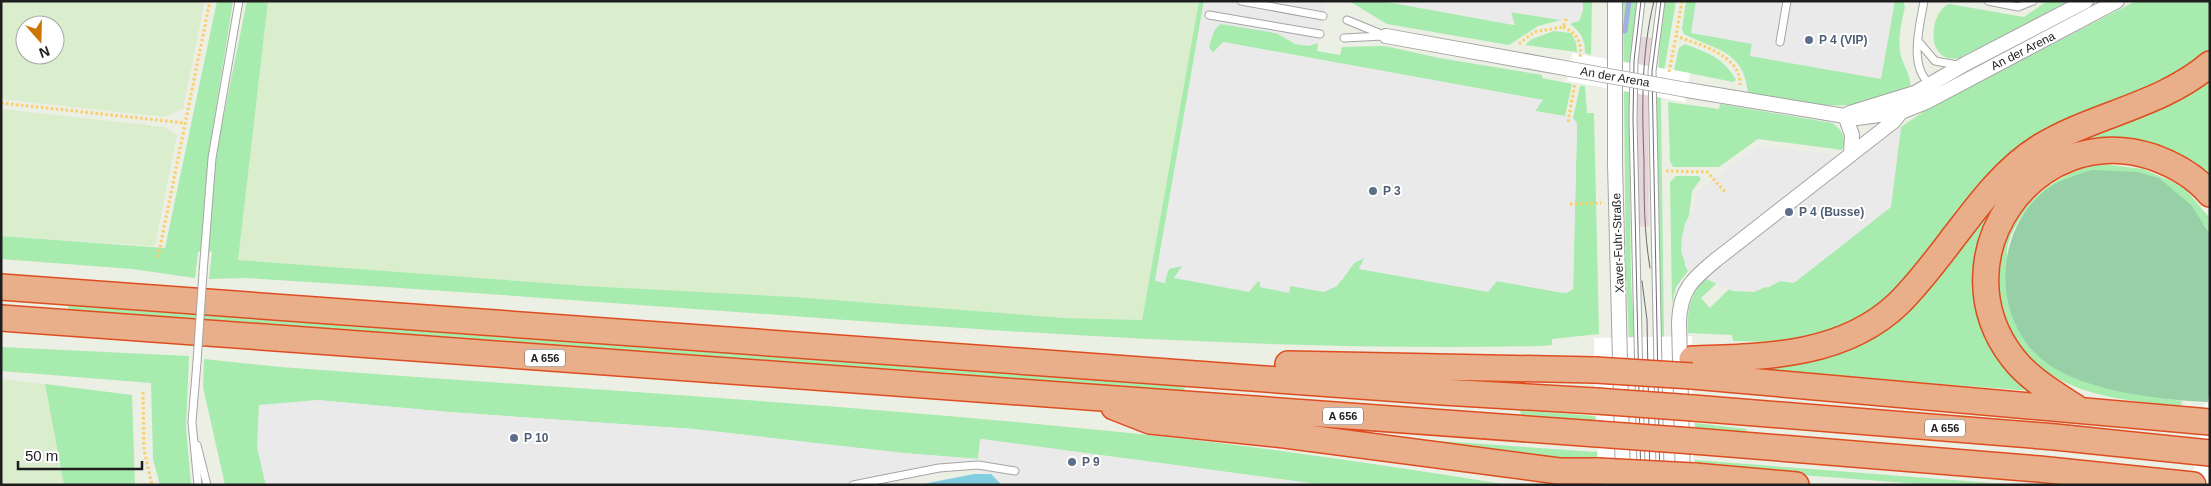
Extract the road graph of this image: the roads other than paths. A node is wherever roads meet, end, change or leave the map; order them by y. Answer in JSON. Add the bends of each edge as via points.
{"nodes":[{"id":1,"x":239,"y":1,"type":"edge"},
{"id":2,"x":1241,"y":1,"type":"edge"},
{"id":3,"x":1615,"y":1,"type":"edge"},
{"id":4,"x":1641,"y":1,"type":"edge"},
{"id":5,"x":1661,"y":1,"type":"edge"},
{"id":6,"x":1787,"y":1,"type":"edge"},
{"id":7,"x":1924,"y":1,"type":"edge"},
{"id":8,"x":1988,"y":1,"type":"edge"},
{"id":9,"x":2033,"y":1,"type":"edge"},
{"id":10,"x":2086,"y":1,"type":"edge"},
{"id":11,"x":2117,"y":1,"type":"edge"},
{"id":12,"x":1209,"y":15,"type":"dead end"},
{"id":13,"x":1323,"y":16,"type":"dead end"},
{"id":14,"x":1347,"y":20,"type":"dead end"},
{"id":15,"x":1320,"y":34,"type":"dead end"},
{"id":16,"x":1386,"y":36,"type":"junction"},
{"id":17,"x":1344,"y":38,"type":"dead end"},
{"id":18,"x":1918,"y":41,"type":"junction"},
{"id":19,"x":1780,"y":42,"type":"dead end"},
{"id":20,"x":1965,"y":64,"type":"junction"},
{"id":21,"x":2210,"y":64,"type":"edge"},
{"id":22,"x":1959,"y":83,"type":"junction"},
{"id":23,"x":1930,"y":84,"type":"junction"},
{"id":24,"x":1914,"y":93,"type":"junction"},
{"id":25,"x":1901,"y":112,"type":"junction"},
{"id":26,"x":1845,"y":115,"type":"junction"},
{"id":27,"x":1851,"y":154,"type":"junction"},
{"id":28,"x":2210,"y":194,"type":"edge"},
{"id":29,"x":1,"y":287,"type":"edge"},
{"id":30,"x":1,"y":318,"type":"edge"},
{"id":31,"x":1692,"y":368,"type":"junction"},
{"id":32,"x":1196,"y":374,"type":"junction"},
{"id":33,"x":1088,"y":398,"type":"junction"},
{"id":34,"x":2077,"y":409,"type":"junction"},
{"id":35,"x":192,"y":422,"type":"junction"},
{"id":36,"x":2206,"y":422,"type":"edge"},
{"id":37,"x":2203,"y":452,"type":"edge"},
{"id":38,"x":1015,"y":471,"type":"dead end"},
{"id":39,"x":1599,"y":480,"type":"edge"},
{"id":40,"x":1688,"y":481,"type":"edge"},
{"id":41,"x":198,"y":485,"type":"edge"},
{"id":42,"x":207,"y":485,"type":"edge"},
{"id":43,"x":853,"y":485,"type":"edge"},
{"id":44,"x":1623,"y":485,"type":"edge"},
{"id":45,"x":1641,"y":485,"type":"edge"},
{"id":46,"x":1660,"y":485,"type":"edge"},
{"id":47,"x":1796,"y":485,"type":"edge"},
{"id":48,"x":2192,"y":485,"type":"edge"}],
"edges":[{"from":1,"to":35,"type":"lane","bridge":true,"via":[[212,158]]},
{"from":2,"to":13,"type":"lane"},
{"from":3,"to":44,"type":"street","name":"Xaver-Fuhr-Straße"},
{"from":4,"to":45,"type":"lane","via":[[1634,61],[1633,110]]},
{"from":5,"to":46,"type":"lane","via":[[1652,71]]},
{"from":6,"to":19,"type":"lane"},
{"from":7,"to":18,"type":"lane"},
{"from":8,"to":9,"type":"lane","via":[[2018,7]]},
{"from":10,"to":20,"type":"street","name":"An der Arena"},
{"from":11,"to":22,"type":"street","name":"An der Arena"},
{"from":12,"to":15,"type":"lane"},
{"from":14,"to":16,"type":"lane","name":"An der Arena"},
{"from":16,"to":17,"type":"lane","name":"An der Arena"},
{"from":16,"to":26,"type":"street","name":"An der Arena","bridge":true},
{"from":18,"to":20,"type":"lane","via":[[1935,61],[1954,66]]},
{"from":18,"to":23,"type":"lane","via":[[1922,75]]},
{"from":20,"to":23,"type":"street","name":"An der Arena"},
{"from":21,"to":31,"type":"highway","via":[[2183,83],[2137,105],[2073,129],[2031,153],[1996,184],[1915,286],[1877,320],[1852,334],[1806,350]]},
{"from":22,"to":23,"type":"lane","via":[[1937,87]]},
{"from":22,"to":25,"type":"street","name":"An der Arena"},
{"from":23,"to":24,"type":"street","name":"An der Arena"},
{"from":24,"to":25,"type":"street","name":"An der Arena"},
{"from":24,"to":26,"type":"street","name":"An der Arena"},
{"from":25,"to":26,"type":"street","name":"An der Arena","via":[[1861,118]]},
{"from":25,"to":27,"type":"street","name":"An der Arena"},
{"from":26,"to":27,"type":"street","via":[[1852,135]]},
{"from":27,"to":40,"type":"street","name":"An der Arena","via":[[1702,271],[1687,287],[1679,307],[1679,322]]},
{"from":28,"to":34,"type":"highway","via":[[2193,177],[2157,159],[2116,150],[2068,158],[2038,175],[2004,212],[1991,241],[1987,261],[1988,294],[1994,322],[2002,342],[2027,374]]},
{"from":29,"to":32,"type":"highway","number":"A 656"},
{"from":30,"to":33,"type":"highway","number":"A 656"},
{"from":31,"to":32,"type":"highway","via":[[1485,358],[1447,367],[1281,364]]},
{"from":31,"to":34,"type":"highway"},
{"from":32,"to":37,"type":"highway","number":"A 656","bridge":true,"via":[[1693,408]]},
{"from":33,"to":39,"type":"highway","via":[[1150,421],[1559,471]]},
{"from":33,"to":48,"type":"highway","number":"A 656","bridge":true,"via":[[1693,441]]},
{"from":34,"to":36,"type":"highway"},
{"from":35,"to":41,"type":"lane"},
{"from":35,"to":42,"type":"lane"},
{"from":38,"to":43,"type":"lane","via":[[978,465],[939,468]]},
{"from":39,"to":40,"type":"highway","bridge":true},
{"from":40,"to":47,"type":"highway"}]}
